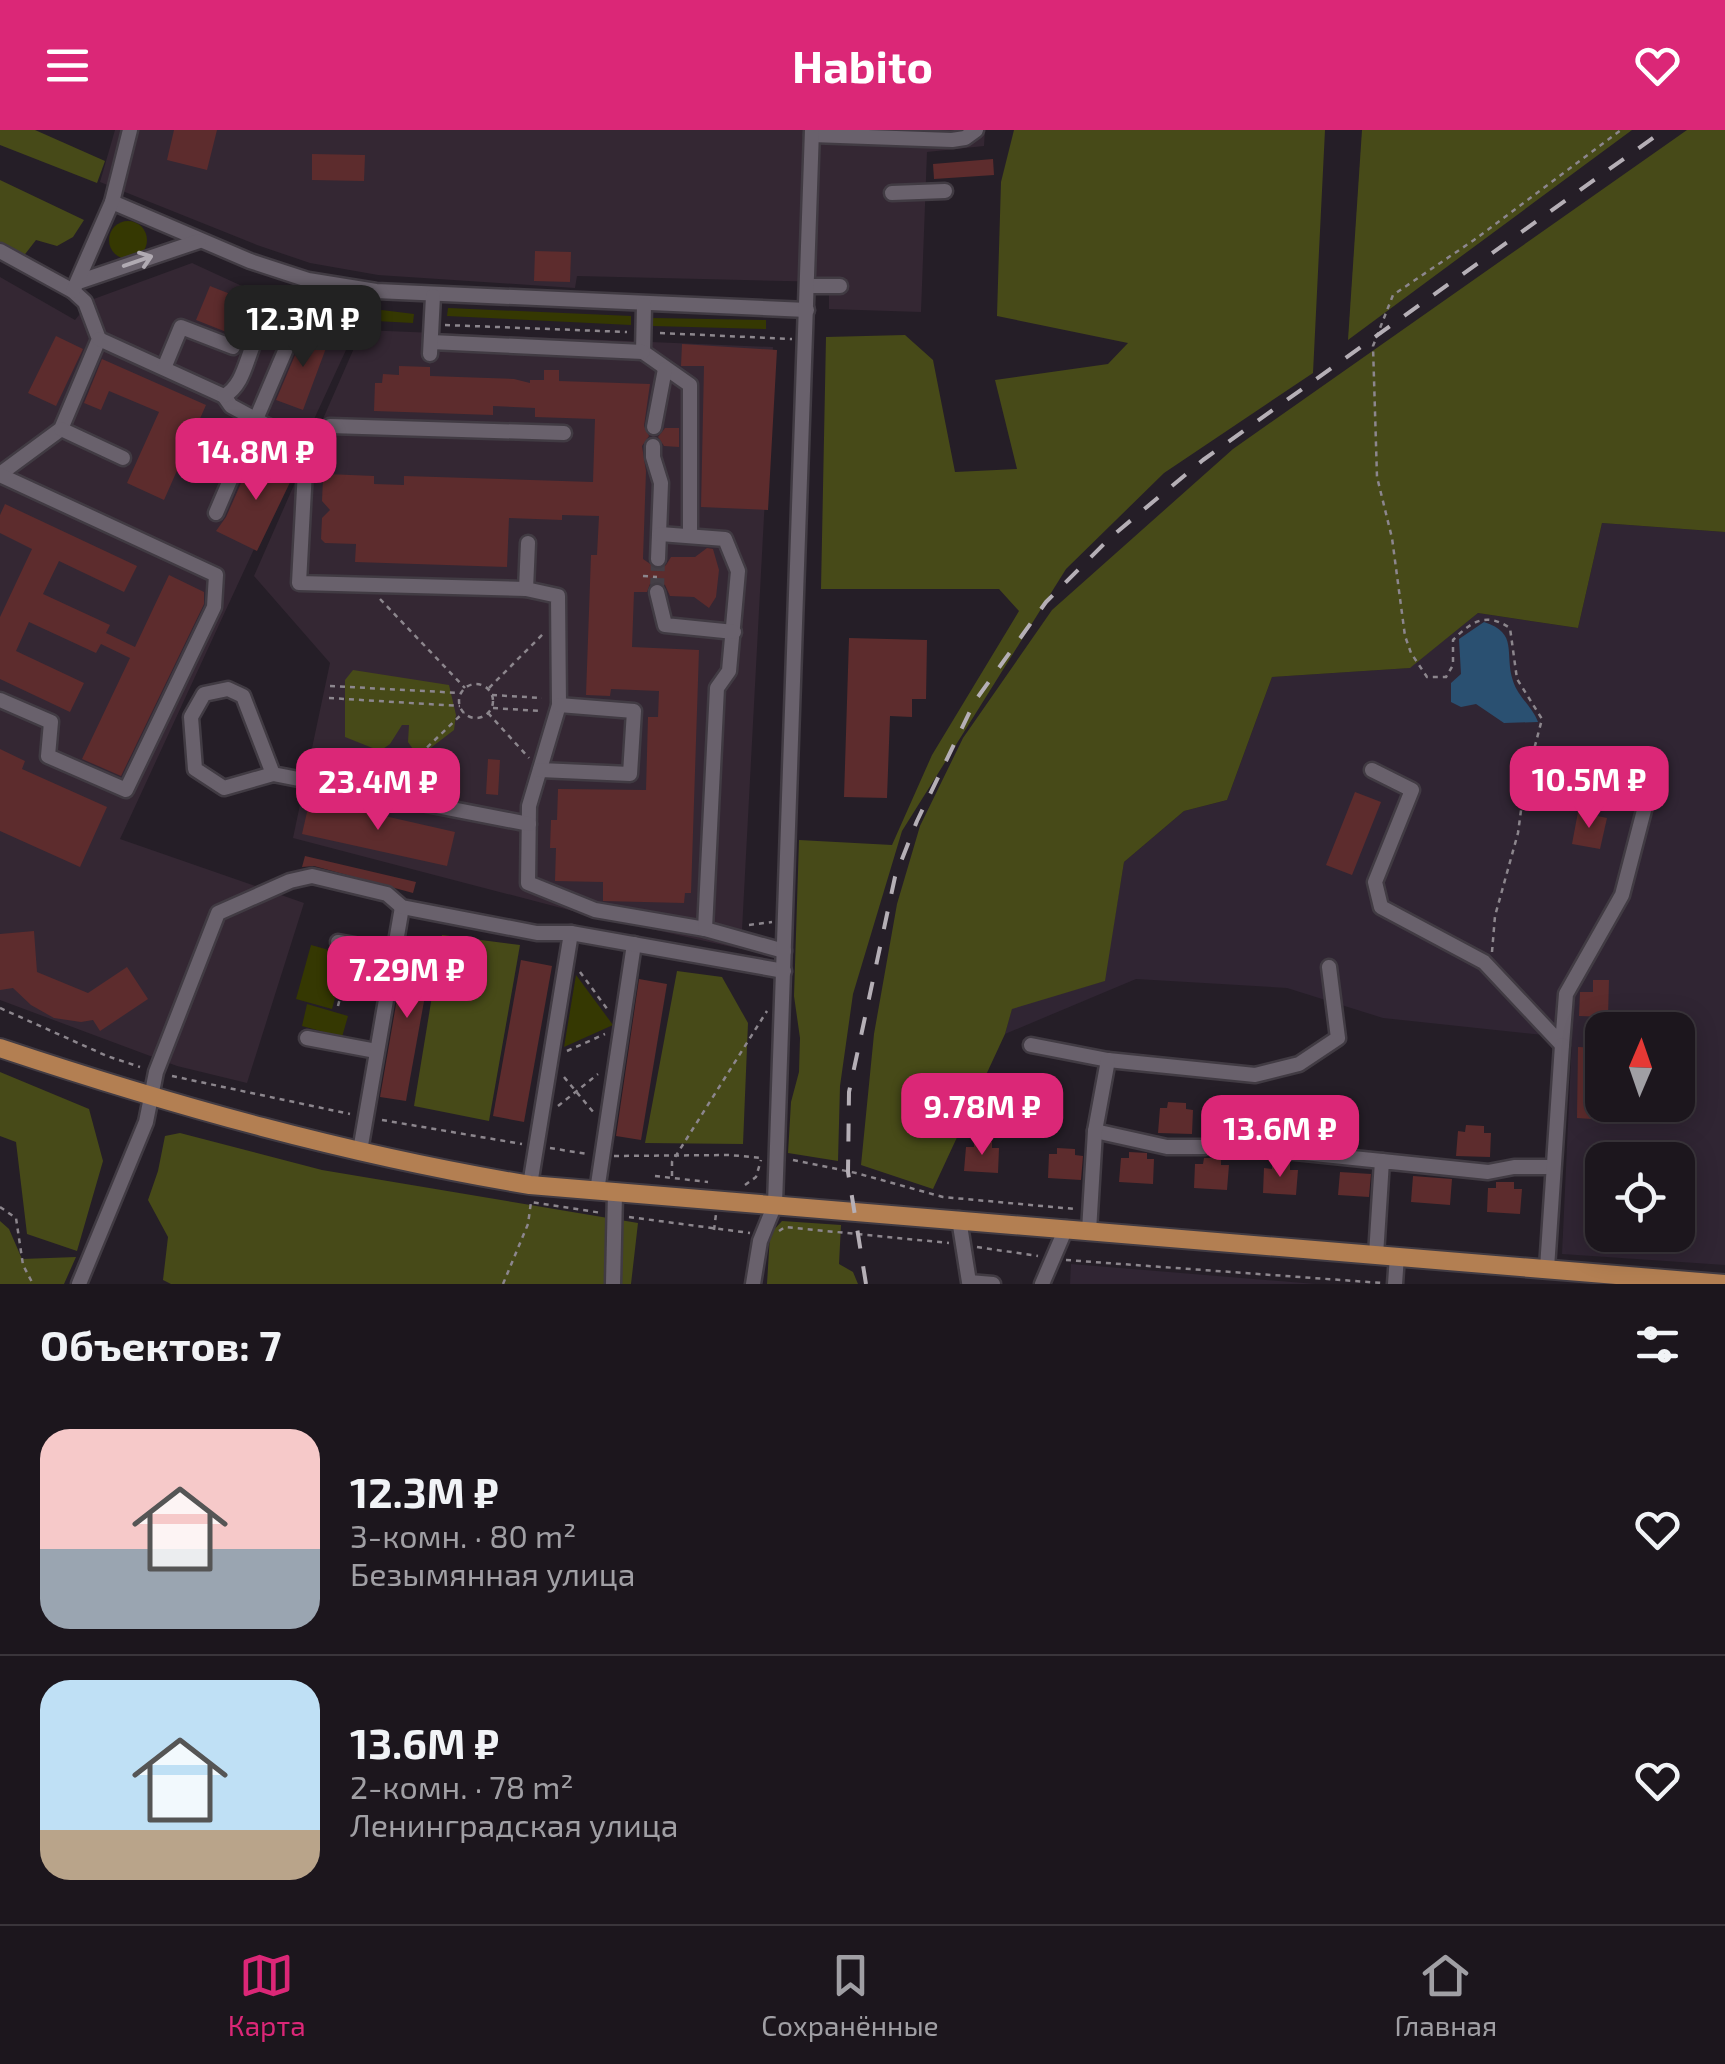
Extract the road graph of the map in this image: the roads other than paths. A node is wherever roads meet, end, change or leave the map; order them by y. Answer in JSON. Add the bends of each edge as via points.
{"nodes":[{"id":1,"x":130,"y":130,"type":"edge"},
{"id":2,"x":976,"y":130,"type":"edge"},
{"id":3,"x":812,"y":133,"type":"edge"},
{"id":4,"x":945,"y":191,"type":"dead end"},
{"id":5,"x":892,"y":193,"type":"dead end"},
{"id":6,"x":112,"y":202,"type":"junction"},
{"id":7,"x":199,"y":241,"type":"junction"},
{"id":8,"x":0,"y":250,"type":"edge"},
{"id":9,"x":76,"y":286,"type":"junction"},
{"id":10,"x":808,"y":286,"type":"junction"},
{"id":11,"x":840,"y":286,"type":"dead end"},
{"id":12,"x":433,"y":296,"type":"junction"},
{"id":13,"x":644,"y":305,"type":"junction"},
{"id":14,"x":807,"y":310,"type":"junction"},
{"id":15,"x":99,"y":339,"type":"junction"},
{"id":16,"x":233,"y":347,"type":"dead end"},
{"id":17,"x":643,"y":352,"type":"junction"},
{"id":18,"x":164,"y":368,"type":"junction"},
{"id":19,"x":664,"y":369,"type":"junction"},
{"id":20,"x":224,"y":396,"type":"junction"},
{"id":21,"x":257,"y":422,"type":"junction"},
{"id":22,"x":654,"y":427,"type":"dead end"},
{"id":23,"x":61,"y":429,"type":"junction"},
{"id":24,"x":564,"y":433,"type":"dead end"},
{"id":25,"x":290,"y":438,"type":"dead end"},
{"id":26,"x":654,"y":446,"type":"dead end"},
{"id":27,"x":123,"y":458,"type":"dead end"},
{"id":28,"x":0,"y":474,"type":"edge"},
{"id":29,"x":216,"y":513,"type":"dead end"},
{"id":30,"x":660,"y":534,"type":"junction"},
{"id":31,"x":690,"y":535,"type":"junction"},
{"id":32,"x":528,"y":542,"type":"dead end"},
{"id":33,"x":658,"y":560,"type":"tunnel mouth"},
{"id":34,"x":658,"y":585,"type":"tunnel mouth"},
{"id":35,"x":526,"y":590,"type":"junction"},
{"id":36,"x":734,"y":632,"type":"junction"},
{"id":37,"x":0,"y":700,"type":"edge"},
{"id":38,"x":558,"y":705,"type":"junction"},
{"id":39,"x":1656,"y":768,"type":"dead end"},
{"id":40,"x":540,"y":770,"type":"junction"},
{"id":41,"x":1372,"y":770,"type":"dead end"},
{"id":42,"x":273,"y":774,"type":"junction"},
{"id":43,"x":529,"y":824,"type":"junction"},
{"id":44,"x":402,"y":907,"type":"junction"},
{"id":45,"x":705,"y":929,"type":"junction"},
{"id":46,"x":570,"y":933,"type":"junction"},
{"id":47,"x":338,"y":942,"type":"dead end"},
{"id":48,"x":634,"y":944,"type":"junction"},
{"id":49,"x":777,"y":950,"type":"junction"},
{"id":50,"x":394,"y":952,"type":"junction"},
{"id":51,"x":1329,"y":967,"type":"dead end"},
{"id":52,"x":784,"y":970,"type":"junction"},
{"id":53,"x":307,"y":1038,"type":"dead end"},
{"id":54,"x":1030,"y":1045,"type":"dead end"},
{"id":55,"x":1562,"y":1045,"type":"junction"},
{"id":56,"x":0,"y":1048,"type":"edge"},
{"id":57,"x":376,"y":1051,"type":"junction"},
{"id":58,"x":1108,"y":1060,"type":"junction"},
{"id":59,"x":149,"y":1097,"type":"junction"},
{"id":60,"x":1095,"y":1130,"type":"junction"},
{"id":61,"x":360,"y":1151,"type":"junction"},
{"id":62,"x":1382,"y":1161,"type":"junction"},
{"id":63,"x":1552,"y":1168,"type":"junction"},
{"id":64,"x":530,"y":1184,"type":"junction"},
{"id":65,"x":606,"y":1192,"type":"junction"},
{"id":66,"x":775,"y":1204,"type":"junction"},
{"id":67,"x":959,"y":1219,"type":"junction"},
{"id":68,"x":1066,"y":1228,"type":"junction"},
{"id":69,"x":1089,"y":1230,"type":"junction"},
{"id":70,"x":1376,"y":1254,"type":"junction"},
{"id":71,"x":1397,"y":1256,"type":"junction"},
{"id":72,"x":1548,"y":1268,"type":"junction"},
{"id":73,"x":1685,"y":1282,"type":"edge"},
{"id":74,"x":79,"y":1284,"type":"edge"},
{"id":75,"x":614,"y":1284,"type":"edge"},
{"id":76,"x":753,"y":1284,"type":"edge"},
{"id":77,"x":993,"y":1284,"type":"edge"},
{"id":78,"x":1042,"y":1284,"type":"edge"},
{"id":79,"x":1393,"y":1284,"type":"edge"},
{"id":80,"x":1725,"y":1284,"type":"edge"}],
"edges":[{"from":1,"to":6,"type":"street"},
{"from":2,"to":3,"type":"street","via":[[952,140]]},
{"from":3,"to":10,"type":"street"},
{"from":4,"to":5,"type":"street"},
{"from":6,"to":7,"type":"street"},
{"from":6,"to":9,"type":"street"},
{"from":9,"to":7,"type":"street","one_way":true},
{"from":7,"to":12,"type":"street","via":[[308,280]]},
{"from":8,"to":9,"type":"street"},
{"from":9,"to":15,"type":"street"},
{"from":10,"to":11,"type":"street"},
{"from":10,"to":14,"type":"street"},
{"from":12,"to":13,"type":"street"},
{"from":12,"to":17,"type":"street","via":[[430,348]]},
{"from":13,"to":14,"type":"street"},
{"from":13,"to":17,"type":"street"},
{"from":14,"to":49,"type":"street"},
{"from":15,"to":18,"type":"street"},
{"from":15,"to":23,"type":"street"},
{"from":16,"to":18,"type":"street","via":[[181,327]]},
{"from":17,"to":19,"type":"street"},
{"from":18,"to":20,"type":"street"},
{"from":19,"to":22,"type":"street"},
{"from":19,"to":31,"type":"street","via":[[690,386]]},
{"from":20,"to":21,"type":"street"},
{"from":20,"to":21,"type":"street","via":[[236,390],[261,328],[270,322],[290,328]]},
{"from":21,"to":25,"type":"street"},
{"from":21,"to":29,"type":"street"},
{"from":23,"to":27,"type":"street"},
{"from":23,"to":28,"type":"street"},
{"from":24,"to":35,"type":"street","via":[[330,426],[305,470],[299,584]]},
{"from":26,"to":30,"type":"street"},
{"from":28,"to":37,"type":"street","via":[[216,575],[214,607],[126,790],[48,756],[50,722]]},
{"from":30,"to":31,"type":"street"},
{"from":30,"to":33,"type":"street"},
{"from":31,"to":36,"type":"street","via":[[726,539],[738,571]]},
{"from":32,"to":35,"type":"street"},
{"from":34,"to":36,"type":"street","via":[[666,625]]},
{"from":35,"to":38,"type":"street","via":[[558,596]]},
{"from":36,"to":45,"type":"street","via":[[729,670],[717,688]]},
{"from":38,"to":40,"type":"street"},
{"from":38,"to":40,"type":"street","via":[[634,711],[630,774]]},
{"from":39,"to":55,"type":"street","via":[[1622,896],[1566,994]]},
{"from":40,"to":43,"type":"street"},
{"from":41,"to":55,"type":"street","via":[[1412,790],[1375,882],[1380,908],[1484,962]]},
{"from":42,"to":42,"type":"street","via":[[243,696],[228,689],[204,694],[191,717],[195,769],[224,788]]},
{"from":42,"to":43,"type":"street"},
{"from":43,"to":45,"type":"street","via":[[528,883],[595,910]]},
{"from":44,"to":46,"type":"street"},
{"from":44,"to":50,"type":"street"},
{"from":44,"to":59,"type":"street","via":[[387,894],[312,876],[218,914]]},
{"from":45,"to":49,"type":"street"},
{"from":46,"to":48,"type":"street"},
{"from":46,"to":64,"type":"street"},
{"from":47,"to":50,"type":"street"},
{"from":48,"to":52,"type":"street"},
{"from":48,"to":65,"type":"street","via":[[605,1126]]},
{"from":49,"to":52,"type":"street"},
{"from":50,"to":57,"type":"street"},
{"from":51,"to":58,"type":"street","via":[[1338,1038],[1299,1064],[1255,1075]]},
{"from":52,"to":66,"type":"street"},
{"from":53,"to":57,"type":"street"},
{"from":54,"to":58,"type":"street"},
{"from":55,"to":63,"type":"street"},
{"from":56,"to":59,"type":"main road"},
{"from":57,"to":61,"type":"street"},
{"from":58,"to":60,"type":"street"},
{"from":59,"to":61,"type":"main road"},
{"from":59,"to":74,"type":"street","via":[[146,1122]]},
{"from":60,"to":62,"type":"street","via":[[1167,1147],[1204,1147],[1230,1138],[1266,1149]]},
{"from":60,"to":69,"type":"street"},
{"from":61,"to":64,"type":"main road"},
{"from":62,"to":63,"type":"street","via":[[1488,1172]]},
{"from":62,"to":70,"type":"street"},
{"from":63,"to":72,"type":"street"},
{"from":64,"to":65,"type":"main road"},
{"from":65,"to":66,"type":"main road"},
{"from":65,"to":75,"type":"street","via":[[615,1214]]},
{"from":66,"to":67,"type":"main road"},
{"from":66,"to":76,"type":"street"},
{"from":67,"to":68,"type":"main road"},
{"from":67,"to":77,"type":"street","via":[[969,1282]]},
{"from":68,"to":69,"type":"main road"},
{"from":68,"to":78,"type":"street"},
{"from":69,"to":70,"type":"main road"},
{"from":70,"to":71,"type":"main road"},
{"from":71,"to":72,"type":"main road"},
{"from":71,"to":79,"type":"street"},
{"from":72,"to":73,"type":"main road"},
{"from":73,"to":80,"type":"main road"}]}
